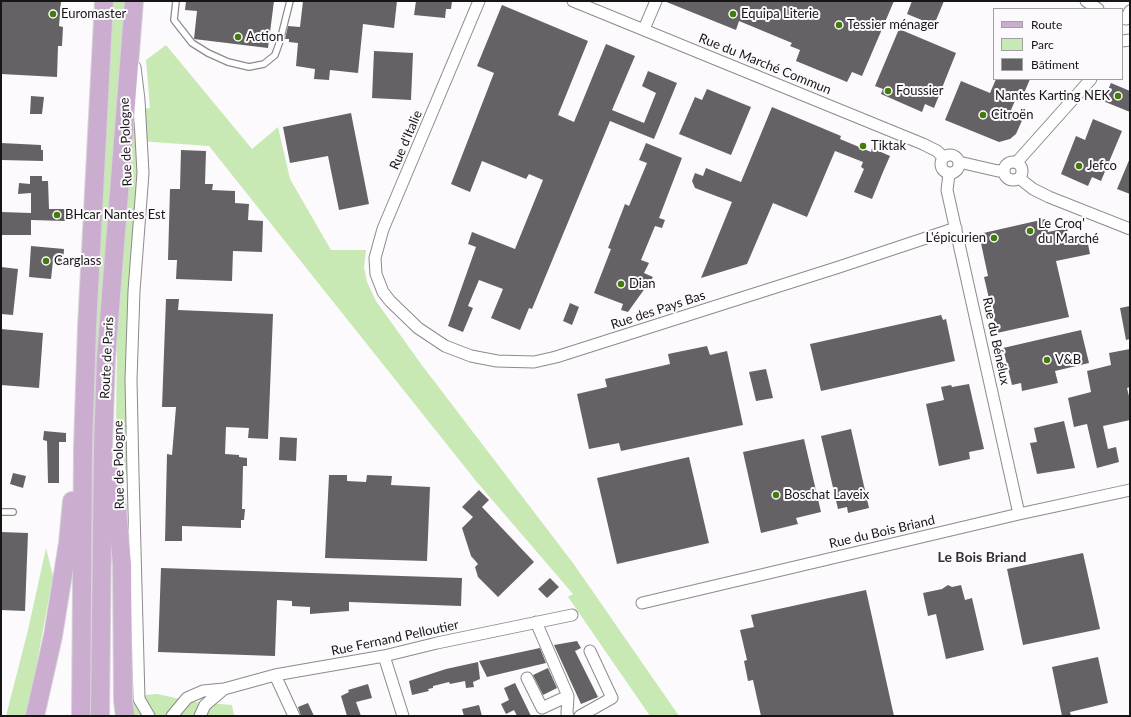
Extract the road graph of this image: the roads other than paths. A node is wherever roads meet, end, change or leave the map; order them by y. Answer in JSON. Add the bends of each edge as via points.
{"nodes":[{"id":1,"x":104,"y":1,"type":"edge"},
{"id":2,"x":134,"y":1,"type":"edge"},
{"id":3,"x":176,"y":1,"type":"edge"},
{"id":4,"x":290,"y":1,"type":"edge"},
{"id":5,"x":479,"y":1,"type":"edge"},
{"id":6,"x":573,"y":1,"type":"edge"},
{"id":7,"x":656,"y":1,"type":"edge"},
{"id":8,"x":1086,"y":1,"type":"edge"},
{"id":9,"x":1096,"y":8,"type":"edge"},
{"id":10,"x":644,"y":29,"type":"junction"},
{"id":11,"x":131,"y":44,"type":"junction"},
{"id":12,"x":1089,"y":80,"type":"edge"},
{"id":13,"x":943,"y":157,"type":"junction"},
{"id":14,"x":959,"y":162,"type":"junction"},
{"id":15,"x":1016,"y":163,"type":"junction"},
{"id":16,"x":1004,"y":170,"type":"junction"},
{"id":17,"x":949,"y":174,"type":"junction"},
{"id":18,"x":1019,"y":178,"type":"junction"},
{"id":19,"x":956,"y":228,"type":"junction"},
{"id":20,"x":1130,"y":229,"type":"edge"},
{"id":21,"x":383,"y":292,"type":"joint"},
{"id":22,"x":83,"y":447,"type":"junction"},
{"id":23,"x":103,"y":448,"type":"junction"},
{"id":24,"x":1130,"y":490,"type":"edge"},
{"id":25,"x":1,"y":512,"type":"edge"},
{"id":26,"x":13,"y":512,"type":"dead end"},
{"id":27,"x":1019,"y":514,"type":"junction"},
{"id":28,"x":642,"y":603,"type":"dead end"},
{"id":29,"x":572,"y":615,"type":"dead end"},
{"id":30,"x":536,"y":622,"type":"junction"},
{"id":31,"x":590,"y":651,"type":"dead end"},
{"id":32,"x":384,"y":656,"type":"junction"},
{"id":33,"x":275,"y":675,"type":"junction"},
{"id":34,"x":527,"y":678,"type":"dead end"},
{"id":35,"x":224,"y":689,"type":"junction"},
{"id":36,"x":568,"y":696,"type":"junction"},
{"id":37,"x":35,"y":716,"type":"edge"},
{"id":38,"x":81,"y":716,"type":"edge"},
{"id":39,"x":100,"y":716,"type":"edge"},
{"id":40,"x":125,"y":716,"type":"edge"},
{"id":41,"x":149,"y":716,"type":"edge"},
{"id":42,"x":172,"y":716,"type":"edge"},
{"id":43,"x":200,"y":716,"type":"edge"},
{"id":44,"x":294,"y":716,"type":"edge"},
{"id":45,"x":403,"y":716,"type":"edge"},
{"id":46,"x":568,"y":716,"type":"edge"},
{"id":47,"x":580,"y":716,"type":"edge"}],
"edges":[{"from":1,"to":22,"type":"main road","name":"Route de Paris"},
{"from":2,"to":11,"type":"main road","name":"Route de Paris"},
{"from":3,"to":4,"type":"lane","via":[[174,20],[192,43],[228,62],[249,66],[264,64],[275,55]]},
{"from":5,"to":21,"type":"street","name":"Rue d'Italie","via":[[378,244],[374,267]]},
{"from":6,"to":10,"type":"street","name":"Rue du Marché Commun"},
{"from":7,"to":10,"type":"street"},
{"from":8,"to":9,"type":"street"},
{"from":10,"to":13,"type":"street","name":"Rue du Marché Commun","via":[[923,144]]},
{"from":11,"to":23,"type":"main road","name":"Route de Paris","via":[[116,218]]},
{"from":11,"to":41,"type":"street","name":"Rue de Pologne","via":[[139,100],[144,174],[134,291],[131,380],[139,699]]},
{"from":12,"to":15,"type":"street"},
{"from":13,"to":14,"type":"street","via":[[954,156]]},
{"from":13,"to":17,"type":"street","via":[[940,166]]},
{"from":14,"to":16,"type":"street","via":[[998,171]]},
{"from":14,"to":17,"type":"street","via":[[957,171]]},
{"from":15,"to":16,"type":"street","via":[[1010,163]]},
{"from":15,"to":18,"type":"street","via":[[1022,168]]},
{"from":16,"to":18,"type":"street","via":[[1008,180],[1014,181]]},
{"from":17,"to":19,"type":"street","name":"Rue du Bénélux","via":[[947,190]]},
{"from":18,"to":20,"type":"street","via":[[1033,189]]},
{"from":19,"to":21,"type":"street","name":"Rue des Pays Bas","via":[[655,326],[534,362],[482,359],[462,354],[445,346],[412,323]]},
{"from":19,"to":27,"type":"street","name":"Rue du Bénélux"},
{"from":22,"to":37,"type":"main road","via":[[53,636]]},
{"from":22,"to":38,"type":"main road","name":"Route de Paris"},
{"from":23,"to":39,"type":"main road","name":"Route de Paris"},
{"from":23,"to":40,"type":"main road","via":[[116,499],[122,564]]},
{"from":24,"to":27,"type":"street","name":"Rue du Bois Briand"},
{"from":25,"to":26,"type":"lane"},
{"from":27,"to":28,"type":"street","name":"Rue du Bois Briand"},
{"from":29,"to":30,"type":"street","name":"Rue Fernand Pelloutier"},
{"from":30,"to":32,"type":"street","name":"Rue Fernand Pelloutier"},
{"from":30,"to":36,"type":"street"},
{"from":31,"to":47,"type":"street","via":[[612,698]]},
{"from":32,"to":33,"type":"street","name":"Rue Fernand Pelloutier"},
{"from":32,"to":45,"type":"street"},
{"from":33,"to":35,"type":"street","name":"Rue Fernand Pelloutier"},
{"from":33,"to":44,"type":"street"},
{"from":34,"to":36,"type":"street","via":[[542,708]]},
{"from":35,"to":42,"type":"street","name":"Rue Fernand Pelloutier","via":[[203,691],[187,698]]},
{"from":35,"to":43,"type":"street","name":"Rue Fernand Pelloutier","via":[[205,705]]},
{"from":36,"to":46,"type":"street"}]}
